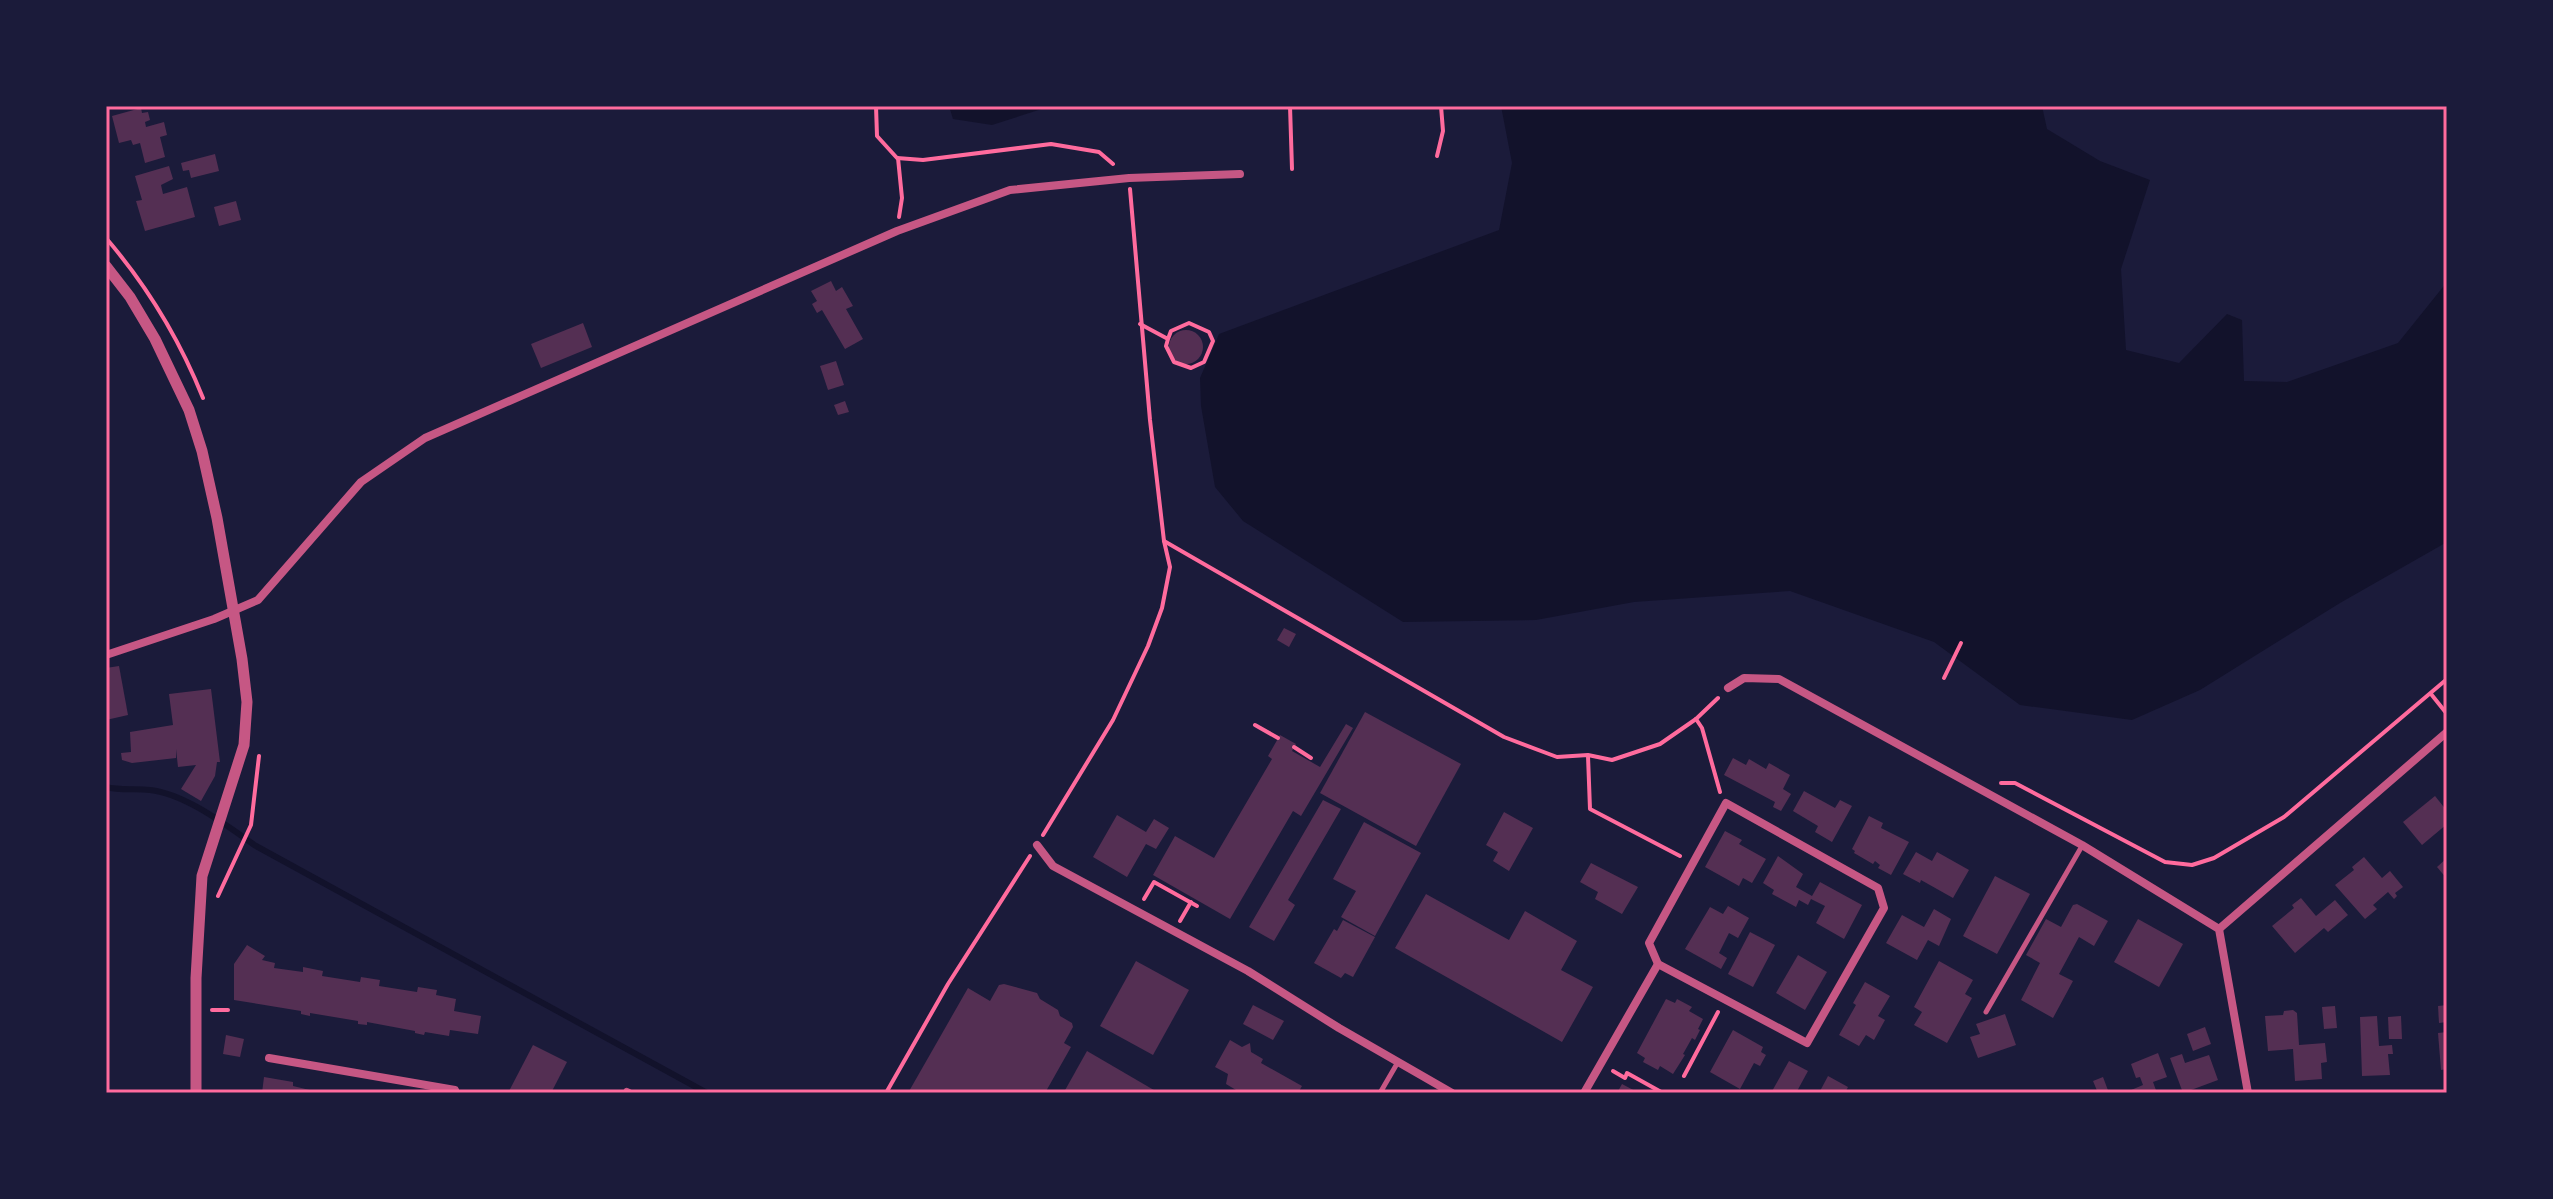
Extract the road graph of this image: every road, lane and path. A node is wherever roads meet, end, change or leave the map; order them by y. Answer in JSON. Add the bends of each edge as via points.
{"nodes":[{"id":1,"x":876,"y":106,"type":"edge"},
{"id":2,"x":1290,"y":106,"type":"edge"},
{"id":3,"x":1441,"y":106,"type":"edge"},
{"id":4,"x":1437,"y":156,"type":"dead end"},
{"id":5,"x":897,"y":158,"type":"junction"},
{"id":6,"x":1292,"y":169,"type":"dead end"},
{"id":7,"x":1240,"y":174,"type":"dead end"},
{"id":8,"x":1129,"y":178,"type":"junction"},
{"id":9,"x":897,"y":231,"type":"junction"},
{"id":10,"x":106,"y":266,"type":"edge"},
{"id":11,"x":1140,"y":324,"type":"junction"},
{"id":12,"x":1168,"y":339,"type":"junction"},
{"id":13,"x":1164,"y":541,"type":"junction"},
{"id":14,"x":233,"y":611,"type":"junction"},
{"id":15,"x":1961,"y":643,"type":"dead end"},
{"id":16,"x":106,"y":655,"type":"edge"},
{"id":17,"x":1944,"y":678,"type":"dead end"},
{"id":18,"x":2447,"y":679,"type":"edge"},
{"id":19,"x":1728,"y":688,"type":"joint"},
{"id":20,"x":2431,"y":693,"type":"junction"},
{"id":21,"x":2447,"y":714,"type":"edge"},
{"id":22,"x":1696,"y":719,"type":"junction"},
{"id":23,"x":1255,"y":725,"type":"dead end"},
{"id":24,"x":2443,"y":736,"type":"edge"},
{"id":25,"x":1278,"y":738,"type":"dead end"},
{"id":26,"x":1294,"y":747,"type":"dead end"},
{"id":27,"x":2447,"y":748,"type":"edge"},
{"id":28,"x":1588,"y":755,"type":"junction"},
{"id":29,"x":1311,"y":758,"type":"dead end"},
{"id":30,"x":2000,"y":783,"type":"dead end"},
{"id":31,"x":1726,"y":803,"type":"junction"},
{"id":32,"x":251,"y":825,"type":"dead end"},
{"id":33,"x":1037,"y":845,"type":"junction"},
{"id":34,"x":2082,"y":845,"type":"junction"},
{"id":35,"x":1693,"y":863,"type":"junction"},
{"id":36,"x":216,"y":899,"type":"dead end"},
{"id":37,"x":1191,"y":902,"type":"junction"},
{"id":38,"x":1197,"y":906,"type":"dead end"},
{"id":39,"x":1187,"y":909,"type":"dead end"},
{"id":40,"x":1137,"y":911,"type":"junction"},
{"id":41,"x":2219,"y":929,"type":"junction"},
{"id":42,"x":1658,"y":964,"type":"junction"},
{"id":43,"x":1724,"y":999,"type":"junction"},
{"id":44,"x":228,"y":1010,"type":"dead end"},
{"id":45,"x":1986,"y":1012,"type":"dead end"},
{"id":46,"x":212,"y":1023,"type":"dead end"},
{"id":47,"x":269,"y":1058,"type":"dead end"},
{"id":48,"x":1399,"y":1062,"type":"junction"},
{"id":49,"x":1618,"y":1074,"type":"dead end"},
{"id":50,"x":1684,"y":1076,"type":"dead end"},
{"id":51,"x":196,"y":1093,"type":"edge"},
{"id":52,"x":456,"y":1093,"type":"edge"},
{"id":53,"x":886,"y":1093,"type":"edge"},
{"id":54,"x":1380,"y":1093,"type":"edge"},
{"id":55,"x":1452,"y":1093,"type":"edge"},
{"id":56,"x":1584,"y":1093,"type":"edge"},
{"id":57,"x":1663,"y":1093,"type":"edge"},
{"id":58,"x":2248,"y":1093,"type":"edge"}],
"edges":[{"from":1,"to":5,"type":"path","via":[[877,136]]},
{"from":2,"to":6,"type":"path"},
{"from":3,"to":4,"type":"path"},
{"from":5,"to":8,"type":"path","via":[[923,160],[1051,144],[1099,152]]},
{"from":5,"to":9,"type":"path","via":[[902,198]]},
{"from":7,"to":8,"type":"street"},
{"from":8,"to":9,"type":"street","via":[[1010,190]]},
{"from":8,"to":11,"type":"path"},
{"from":9,"to":14,"type":"street","via":[[425,438],[361,482],[258,600]]},
{"from":10,"to":14,"type":"street","via":[[149,329],[186,401],[217,518]]},
{"from":11,"to":12,"type":"path"},
{"from":11,"to":13,"type":"path"},
{"from":12,"to":12,"type":"path","via":[[1171,331],[1189,323],[1209,332],[1213,341],[1204,362],[1191,368],[1174,362]]},
{"from":13,"to":28,"type":"path","via":[[1504,737],[1557,757]]},
{"from":13,"to":33,"type":"path","via":[[1170,567],[1148,646],[1113,720]]},
{"from":14,"to":16,"type":"street"},
{"from":14,"to":51,"type":"street","via":[[246,724],[202,876]]},
{"from":15,"to":17,"type":"path"},
{"from":18,"to":20,"type":"path"},
{"from":19,"to":22,"type":"path"},
{"from":19,"to":34,"type":"street","via":[[1744,678],[1779,679]]},
{"from":20,"to":21,"type":"path"},
{"from":20,"to":30,"type":"path","via":[[2284,817],[2192,865],[2165,862],[2015,783]]},
{"from":22,"to":28,"type":"path","via":[[1660,744],[1612,760]]},
{"from":22,"to":31,"type":"path"},
{"from":23,"to":25,"type":"path"},
{"from":24,"to":27,"type":"street"},
{"from":24,"to":41,"type":"street"},
{"from":26,"to":29,"type":"path"},
{"from":28,"to":35,"type":"path","via":[[1590,809]]},
{"from":31,"to":35,"type":"street"},
{"from":31,"to":43,"type":"street","via":[[1878,888],[1884,908],[1807,1043]]},
{"from":32,"to":36,"type":"path"},
{"from":33,"to":40,"type":"street","via":[[1053,866]]},
{"from":33,"to":53,"type":"path"},
{"from":34,"to":41,"type":"street"},
{"from":34,"to":45,"type":"lane"},
{"from":35,"to":42,"type":"street","via":[[1649,943]]},
{"from":37,"to":38,"type":"path"},
{"from":37,"to":39,"type":"path"},
{"from":37,"to":40,"type":"path","via":[[1154,882]]},
{"from":40,"to":48,"type":"street"},
{"from":41,"to":58,"type":"street"},
{"from":42,"to":43,"type":"street"},
{"from":42,"to":56,"type":"street"},
{"from":43,"to":50,"type":"path"},
{"from":44,"to":46,"type":"path","via":[[212,1010]]},
{"from":47,"to":52,"type":"street"},
{"from":48,"to":54,"type":"lane"},
{"from":48,"to":55,"type":"street"},
{"from":49,"to":57,"type":"path","via":[[1625,1078],[1627,1073]]}]}
